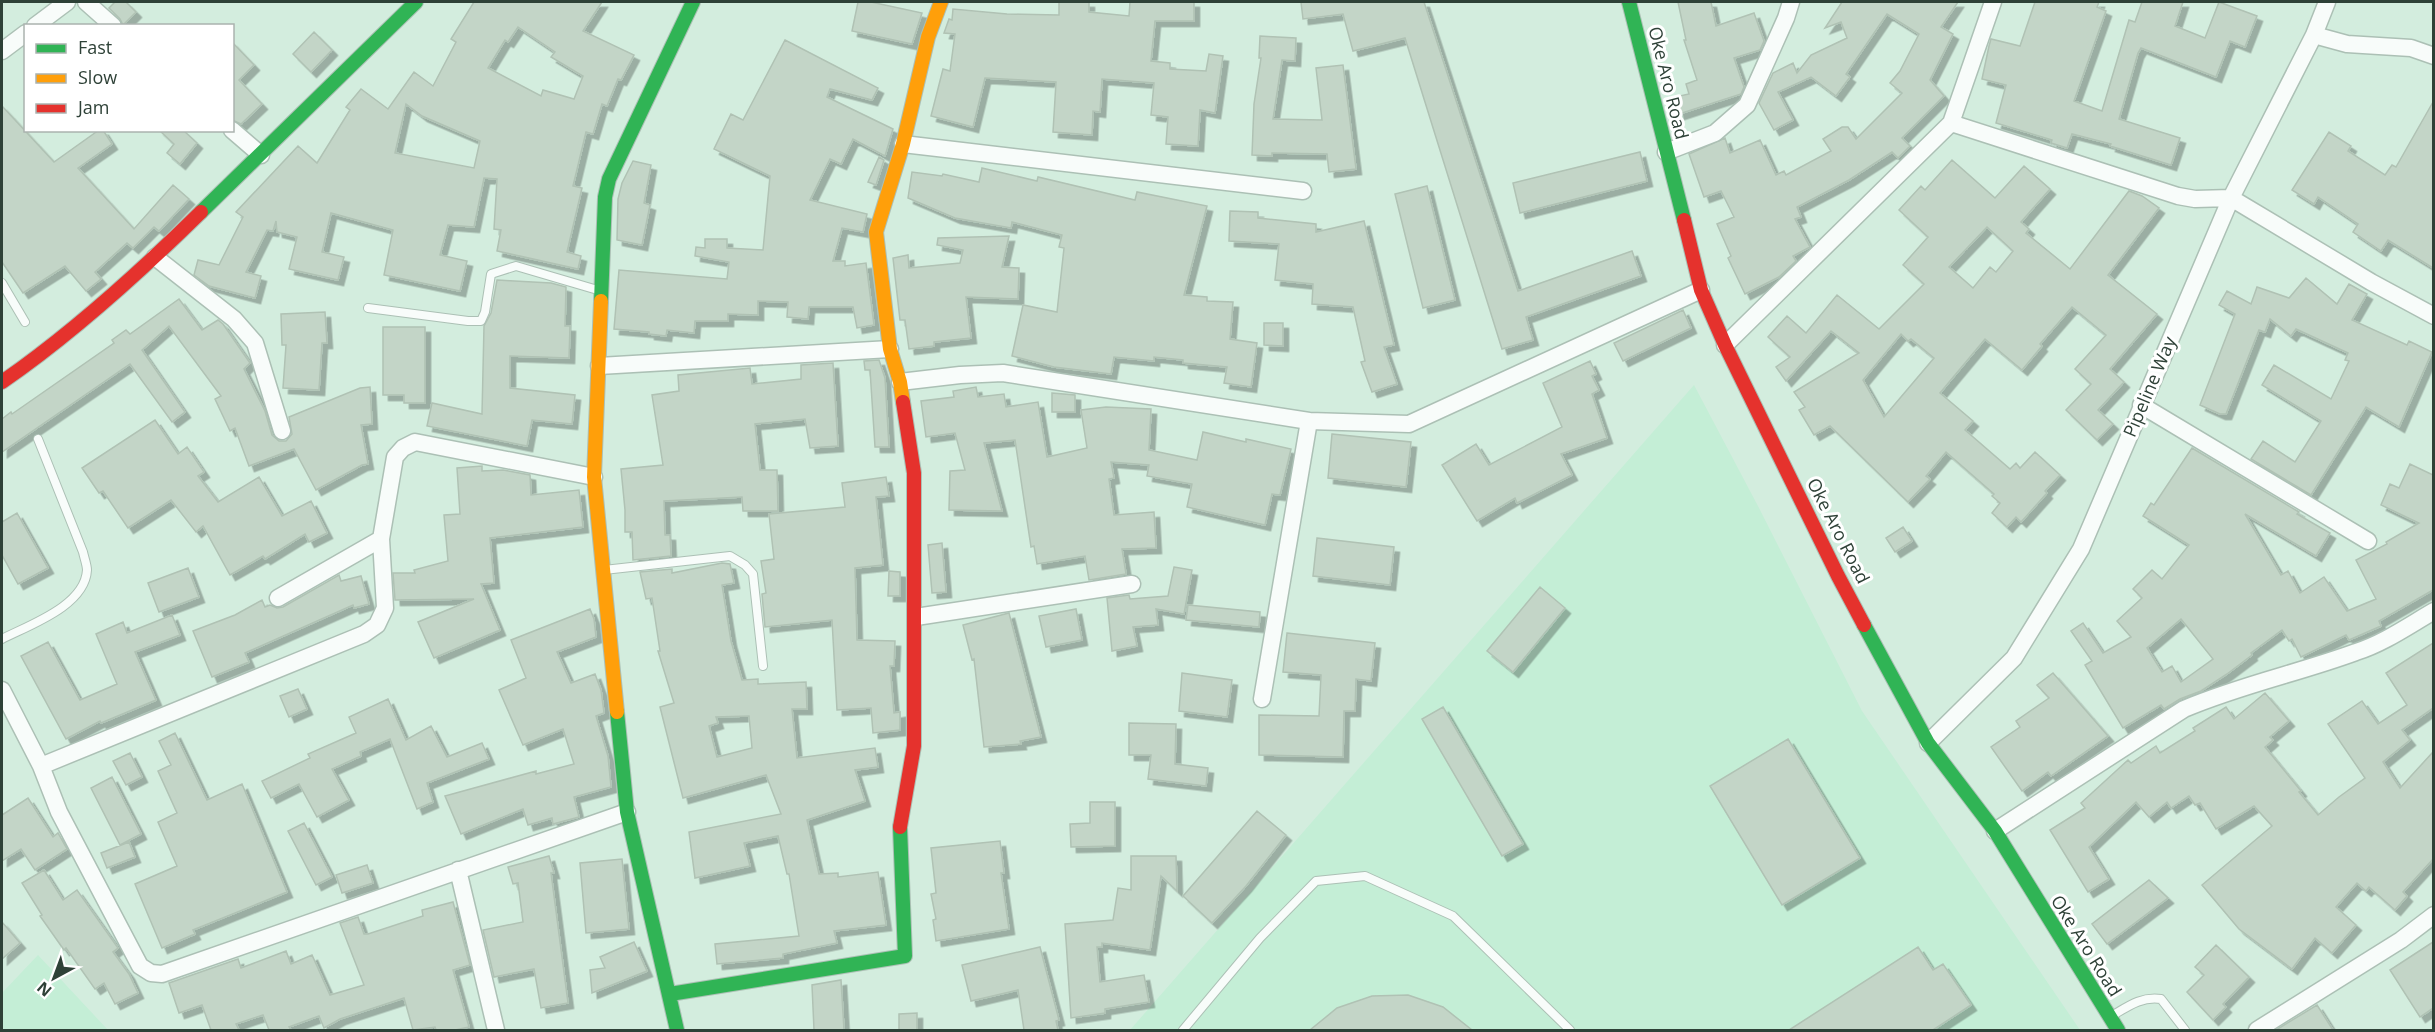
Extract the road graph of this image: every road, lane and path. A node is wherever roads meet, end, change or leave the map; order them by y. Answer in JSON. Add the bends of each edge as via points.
{"nodes":[{"id":1,"x":67,"y":2,"type":"edge"},
{"id":2,"x":86,"y":2,"type":"edge"},
{"id":3,"x":416,"y":2,"type":"edge"},
{"id":4,"x":693,"y":2,"type":"edge"},
{"id":5,"x":941,"y":2,"type":"edge"},
{"id":6,"x":1629,"y":2,"type":"edge"},
{"id":7,"x":1791,"y":2,"type":"edge"},
{"id":8,"x":1993,"y":2,"type":"edge"},
{"id":9,"x":2327,"y":2,"type":"edge"},
{"id":10,"x":38,"y":24,"type":"edge"},
{"id":11,"x":111,"y":24,"type":"edge"},
{"id":12,"x":24,"y":34,"type":"edge"},
{"id":13,"x":2314,"y":35,"type":"junction"},
{"id":14,"x":2,"y":51,"type":"edge"},
{"id":15,"x":2433,"y":56,"type":"edge"},
{"id":16,"x":1951,"y":123,"type":"junction"},
{"id":17,"x":234,"y":132,"type":"edge"},
{"id":18,"x":903,"y":144,"type":"junction"},
{"id":19,"x":1666,"y":152,"type":"junction"},
{"id":20,"x":261,"y":155,"type":"junction"},
{"id":21,"x":1303,"y":191,"type":"dead end"},
{"id":22,"x":2231,"y":198,"type":"junction"},
{"id":23,"x":155,"y":257,"type":"junction"},
{"id":24,"x":2,"y":283,"type":"edge"},
{"id":25,"x":1701,"y":290,"type":"junction"},
{"id":26,"x":601,"y":291,"type":"junction"},
{"id":27,"x":368,"y":308,"type":"dead end"},
{"id":28,"x":2433,"y":316,"type":"edge"},
{"id":29,"x":25,"y":322,"type":"dead end"},
{"id":30,"x":1725,"y":345,"type":"junction"},
{"id":31,"x":890,"y":349,"type":"junction"},
{"id":32,"x":599,"y":366,"type":"junction"},
{"id":33,"x":900,"y":381,"type":"junction"},
{"id":34,"x":2,"y":382,"type":"edge"},
{"id":35,"x":2141,"y":405,"type":"junction"},
{"id":36,"x":1309,"y":421,"type":"junction"},
{"id":37,"x":282,"y":431,"type":"dead end"},
{"id":38,"x":38,"y":439,"type":"dead end"},
{"id":39,"x":594,"y":477,"type":"junction"},
{"id":40,"x":381,"y":539,"type":"junction"},
{"id":41,"x":2368,"y":541,"type":"dead end"},
{"id":42,"x":604,"y":570,"type":"junction"},
{"id":43,"x":1132,"y":584,"type":"dead end"},
{"id":44,"x":278,"y":598,"type":"dead end"},
{"id":45,"x":2433,"y":611,"type":"edge"},
{"id":46,"x":915,"y":617,"type":"junction"},
{"id":47,"x":2,"y":639,"type":"edge"},
{"id":48,"x":763,"y":666,"type":"dead end"},
{"id":49,"x":2,"y":690,"type":"edge"},
{"id":50,"x":1262,"y":699,"type":"dead end"},
{"id":51,"x":1929,"y":743,"type":"junction"},
{"id":52,"x":41,"y":766,"type":"junction"},
{"id":53,"x":627,"y":812,"type":"junction"},
{"id":54,"x":1995,"y":831,"type":"junction"},
{"id":55,"x":458,"y":870,"type":"junction"},
{"id":56,"x":2433,"y":915,"type":"edge"},
{"id":57,"x":670,"y":994,"type":"junction"},
{"id":58,"x":2109,"y":1017,"type":"junction"},
{"id":59,"x":496,"y":1030,"type":"edge"},
{"id":60,"x":676,"y":1030,"type":"edge"},
{"id":61,"x":1183,"y":1030,"type":"edge"},
{"id":62,"x":1570,"y":1030,"type":"edge"},
{"id":63,"x":2118,"y":1030,"type":"edge"},
{"id":64,"x":2185,"y":1030,"type":"edge"},
{"id":65,"x":2257,"y":1030,"type":"edge"}],
"edges":[{"from":1,"to":10,"type":"street"},
{"from":2,"to":11,"type":"street"},
{"from":3,"to":20,"type":"street"},
{"from":4,"to":26,"type":"street","via":[[609,179],[603,219]]},
{"from":5,"to":18,"type":"street","via":[[928,38]]},
{"from":6,"to":19,"type":"street","name":"Oke Aro Road"},
{"from":7,"to":19,"type":"street","via":[[1747,105],[1715,133]]},
{"from":8,"to":16,"type":"street"},
{"from":9,"to":13,"type":"street","name":"Pipeline Way"},
{"from":12,"to":14,"type":"street"},
{"from":13,"to":15,"type":"street","via":[[2348,44],[2411,48]]},
{"from":13,"to":22,"type":"street","name":"Pipeline Way"},
{"from":16,"to":22,"type":"street","via":[[2178,196]]},
{"from":16,"to":30,"type":"street"},
{"from":17,"to":20,"type":"street"},
{"from":18,"to":21,"type":"street"},
{"from":18,"to":31,"type":"street","via":[[876,232]]},
{"from":19,"to":25,"type":"street","name":"Oke Aro Road"},
{"from":20,"to":23,"type":"street"},
{"from":22,"to":28,"type":"street"},
{"from":22,"to":35,"type":"street","name":"Pipeline Way"},
{"from":23,"to":34,"type":"street"},
{"from":23,"to":37,"type":"street","via":[[234,319],[255,343]]},
{"from":24,"to":29,"type":"lane"},
{"from":25,"to":30,"type":"street","name":"Oke Aro Road"},
{"from":25,"to":36,"type":"street","via":[[1409,424]]},
{"from":26,"to":27,"type":"lane","via":[[516,266],[491,274],[481,321]]},
{"from":26,"to":32,"type":"street"},
{"from":30,"to":51,"type":"street","name":"Oke Aro Road","via":[[1838,576]]},
{"from":31,"to":32,"type":"street"},
{"from":31,"to":33,"type":"street"},
{"from":32,"to":39,"type":"street"},
{"from":33,"to":36,"type":"street","via":[[1003,373]]},
{"from":33,"to":46,"type":"street","via":[[914,473]]},
{"from":35,"to":41,"type":"street"},
{"from":35,"to":51,"type":"street","name":"Pipeline Way","via":[[2081,549],[2014,658]]},
{"from":36,"to":50,"type":"street"},
{"from":38,"to":47,"type":"lane","via":[[87,570],[80,590],[65,606]]},
{"from":39,"to":40,"type":"street","via":[[415,442],[395,457]]},
{"from":39,"to":42,"type":"street"},
{"from":40,"to":44,"type":"street"},
{"from":40,"to":52,"type":"street","via":[[385,608],[377,625],[364,634]]},
{"from":42,"to":48,"type":"lane","via":[[730,556],[745,565],[753,574]]},
{"from":42,"to":53,"type":"street"},
{"from":43,"to":46,"type":"street"},
{"from":45,"to":54,"type":"street","via":[[2384,641],[2357,652],[2184,709]]},
{"from":46,"to":57,"type":"street","via":[[914,746],[899,834],[905,956]]},
{"from":49,"to":52,"type":"street"},
{"from":51,"to":54,"type":"street","name":"Oke Aro Road"},
{"from":52,"to":55,"type":"street","via":[[59,812],[140,966],[151,973],[162,974]]},
{"from":53,"to":55,"type":"street"},
{"from":53,"to":57,"type":"street"},
{"from":54,"to":58,"type":"street","name":"Oke Aro Road"},
{"from":55,"to":59,"type":"street"},
{"from":56,"to":65,"type":"street","via":[[2401,940]]},
{"from":57,"to":60,"type":"street"},
{"from":58,"to":63,"type":"street","name":"Oke Aro Road"},
{"from":58,"to":64,"type":"lane","via":[[2138,1001],[2161,999]]},
{"from":61,"to":62,"type":"lane","via":[[1260,938],[1316,881],[1365,876],[1453,916]]}]}
